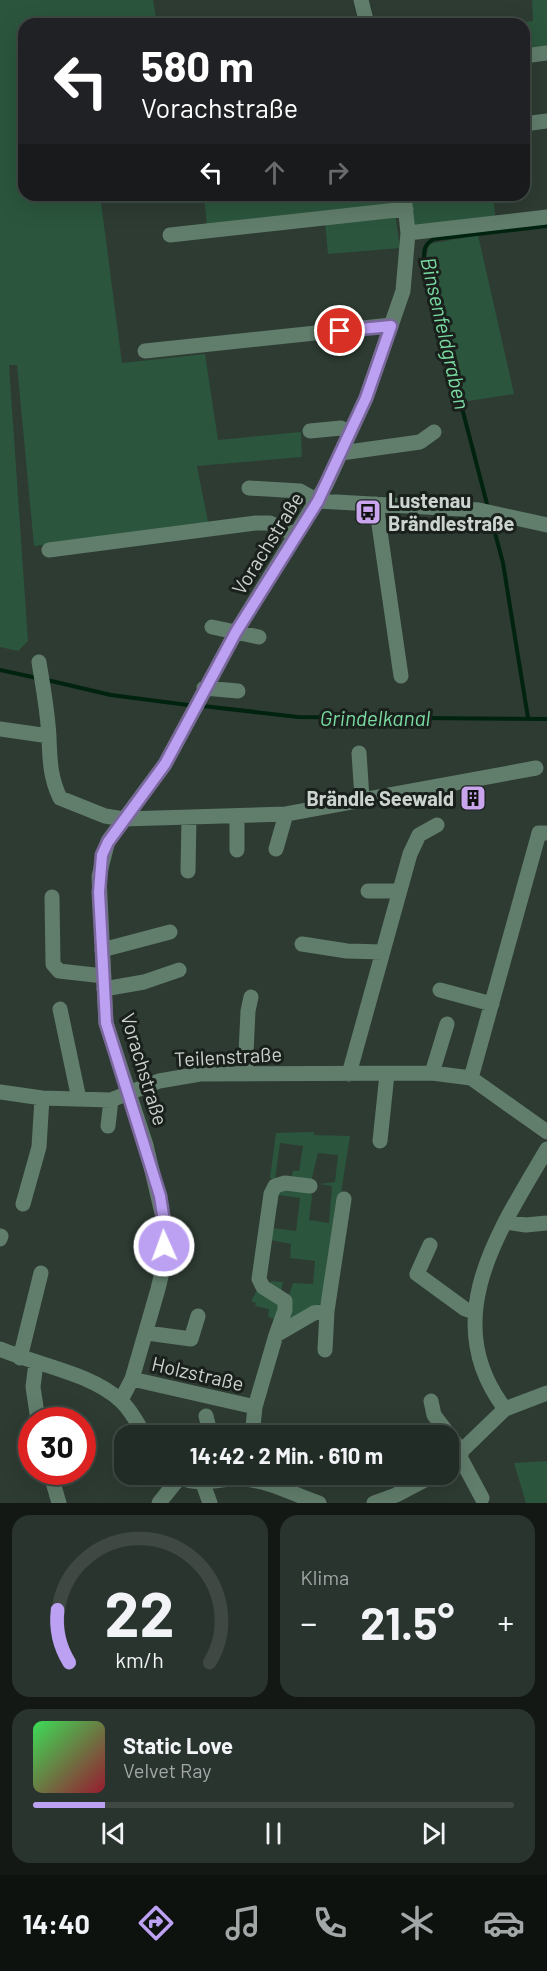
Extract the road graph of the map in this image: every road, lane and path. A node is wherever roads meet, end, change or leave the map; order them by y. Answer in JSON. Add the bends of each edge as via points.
{"nodes":[{"id":1,"x":361,"y":0,"type":"edge"},
{"id":2,"x":366,"y":18,"type":"edge"},
{"id":3,"x":547,"y":52,"type":"edge"},
{"id":4,"x":530,"y":55,"type":"edge"},
{"id":5,"x":547,"y":121,"type":"edge"},
{"id":6,"x":530,"y":123,"type":"edge"},
{"id":7,"x":405,"y":202,"type":"edge"},
{"id":8,"x":547,"y":217,"type":"edge"},
{"id":9,"x":408,"y":233,"type":"junction"},
{"id":10,"x":170,"y":235,"type":"dead end"},
{"id":11,"x":389,"y":333,"type":"junction"},
{"id":12,"x":145,"y":351,"type":"dead end"},
{"id":13,"x":212,"y":352,"type":"dead end"},
{"id":14,"x":310,"y":431,"type":"dead end"},
{"id":15,"x":434,"y":432,"type":"dead end"},
{"id":16,"x":350,"y":433,"type":"junction"},
{"id":17,"x":340,"y":453,"type":"junction"},
{"id":18,"x":249,"y":488,"type":"dead end"},
{"id":19,"x":318,"y":501,"type":"junction"},
{"id":20,"x":376,"y":504,"type":"junction"},
{"id":21,"x":547,"y":525,"type":"edge"},
{"id":22,"x":296,"y":536,"type":"junction"},
{"id":23,"x":49,"y":550,"type":"dead end"},
{"id":24,"x":212,"y":627,"type":"dead end"},
{"id":25,"x":236,"y":632,"type":"junction"},
{"id":26,"x":259,"y":637,"type":"dead end"},
{"id":27,"x":40,"y":666,"type":"dead end"},
{"id":28,"x":401,"y":676,"type":"dead end"},
{"id":29,"x":204,"y":688,"type":"junction"},
{"id":30,"x":238,"y":691,"type":"dead end"},
{"id":31,"x":0,"y":729,"type":"edge"},
{"id":32,"x":49,"y":736,"type":"junction"},
{"id":33,"x":359,"y":753,"type":"dead end"},
{"id":34,"x":536,"y":768,"type":"dead end"},
{"id":35,"x":362,"y":798,"type":"junction"},
{"id":36,"x":286,"y":814,"type":"junction"},
{"id":37,"x":237,"y":817,"type":"junction"},
{"id":38,"x":189,"y":818,"type":"junction"},
{"id":39,"x":124,"y":819,"type":"junction"},
{"id":40,"x":437,"y":825,"type":"dead end"},
{"id":41,"x":547,"y":833,"type":"edge"},
{"id":42,"x":276,"y":849,"type":"dead end"},
{"id":43,"x":237,"y":850,"type":"dead end"},
{"id":44,"x":188,"y":871,"type":"dead end"},
{"id":45,"x":368,"y":891,"type":"dead end"},
{"id":46,"x":399,"y":891,"type":"junction"},
{"id":47,"x":52,"y":897,"type":"dead end"},
{"id":48,"x":170,"y":932,"type":"dead end"},
{"id":49,"x":302,"y":944,"type":"dead end"},
{"id":50,"x":102,"y":950,"type":"junction"},
{"id":51,"x":382,"y":952,"type":"junction"},
{"id":52,"x":179,"y":970,"type":"dead end"},
{"id":53,"x":104,"y":982,"type":"junction"},
{"id":54,"x":440,"y":990,"type":"dead end"},
{"id":55,"x":251,"y":997,"type":"dead end"},
{"id":56,"x":492,"y":1004,"type":"junction"},
{"id":57,"x":60,"y":1009,"type":"dead end"},
{"id":58,"x":447,"y":1024,"type":"dead end"},
{"id":59,"x":432,"y":1073,"type":"junction"},
{"id":60,"x":245,"y":1074,"type":"junction"},
{"id":61,"x":349,"y":1074,"type":"junction"},
{"id":62,"x":387,"y":1074,"type":"junction"},
{"id":63,"x":471,"y":1078,"type":"junction"},
{"id":64,"x":0,"y":1092,"type":"edge"},
{"id":65,"x":130,"y":1092,"type":"junction"},
{"id":66,"x":42,"y":1098,"type":"junction"},
{"id":67,"x":79,"y":1099,"type":"junction"},
{"id":68,"x":111,"y":1100,"type":"junction"},
{"id":69,"x":108,"y":1126,"type":"dead end"},
{"id":70,"x":547,"y":1132,"type":"edge"},
{"id":71,"x":380,"y":1142,"type":"dead end"},
{"id":72,"x":547,"y":1149,"type":"edge"},
{"id":73,"x":310,"y":1186,"type":"dead end"},
{"id":74,"x":345,"y":1199,"type":"dead end"},
{"id":75,"x":23,"y":1204,"type":"dead end"},
{"id":76,"x":506,"y":1222,"type":"junction"},
{"id":77,"x":547,"y":1223,"type":"edge"},
{"id":78,"x":430,"y":1245,"type":"dead end"},
{"id":79,"x":41,"y":1273,"type":"dead end"},
{"id":80,"x":327,"y":1311,"type":"junction"},
{"id":81,"x":474,"y":1312,"type":"junction"},
{"id":82,"x":198,"y":1316,"type":"dead end"},
{"id":83,"x":147,"y":1333,"type":"junction"},
{"id":84,"x":276,"y":1335,"type":"junction"},
{"id":85,"x":0,"y":1349,"type":"edge"},
{"id":86,"x":325,"y":1350,"type":"dead end"},
{"id":87,"x":20,"y":1358,"type":"junction"},
{"id":88,"x":36,"y":1363,"type":"junction"},
{"id":89,"x":132,"y":1379,"type":"junction"},
{"id":90,"x":547,"y":1394,"type":"edge"},
{"id":91,"x":121,"y":1400,"type":"junction"},
{"id":92,"x":431,"y":1401,"type":"dead end"},
{"id":93,"x":36,"y":1407,"type":"edge"},
{"id":94,"x":255,"y":1407,"type":"junction"},
{"id":95,"x":505,"y":1409,"type":"junction"},
{"id":96,"x":206,"y":1416,"type":"dead end"},
{"id":97,"x":138,"y":1425,"type":"edge"},
{"id":98,"x":208,"y":1425,"type":"edge"},
{"id":99,"x":253,"y":1425,"type":"edge"},
{"id":100,"x":439,"y":1425,"type":"edge"},
{"id":101,"x":459,"y":1454,"type":"edge"},
{"id":102,"x":459,"y":1462,"type":"edge"},
{"id":103,"x":54,"y":1485,"type":"edge"},
{"id":104,"x":171,"y":1485,"type":"edge"},
{"id":105,"x":203,"y":1485,"type":"edge"},
{"id":106,"x":289,"y":1485,"type":"edge"},
{"id":107,"x":415,"y":1485,"type":"edge"},
{"id":108,"x":482,"y":1498,"type":"dead end"},
{"id":109,"x":59,"y":1503,"type":"edge"},
{"id":110,"x":159,"y":1503,"type":"edge"},
{"id":111,"x":210,"y":1503,"type":"edge"},
{"id":112,"x":319,"y":1503,"type":"edge"},
{"id":113,"x":374,"y":1503,"type":"edge"}],
"edges":[{"from":1,"to":2,"type":"street"},
{"from":3,"to":4,"type":"street"},
{"from":5,"to":6,"type":"street"},
{"from":7,"to":9,"type":"street","name":"Vorachstraße"},
{"from":7,"to":10,"type":"street","name":"Vorachstraße"},
{"from":8,"to":9,"type":"street"},
{"from":9,"to":11,"type":"street","name":"Vorachstraße","via":[[403,291]]},
{"from":11,"to":12,"type":"street"},
{"from":11,"to":13,"type":"street"},
{"from":11,"to":16,"type":"street","name":"Vorachstraße"},
{"from":14,"to":16,"type":"street","via":[[341,428]]},
{"from":15,"to":17,"type":"street","via":[[420,442]]},
{"from":16,"to":17,"type":"street","name":"Vorachstraße"},
{"from":17,"to":19,"type":"street","name":"Vorachstraße"},
{"from":18,"to":19,"type":"street","via":[[300,491]]},
{"from":19,"to":20,"type":"street"},
{"from":19,"to":22,"type":"street","name":"Vorachstraße"},
{"from":20,"to":21,"type":"street","via":[[479,510]]},
{"from":20,"to":28,"type":"street"},
{"from":22,"to":23,"type":"street","via":[[270,524],[256,523]]},
{"from":22,"to":25,"type":"street","name":"Vorachstraße"},
{"from":24,"to":25,"type":"street"},
{"from":25,"to":26,"type":"street"},
{"from":25,"to":29,"type":"street","name":"Vorachstraße"},
{"from":27,"to":32,"type":"street"},
{"from":29,"to":30,"type":"street"},
{"from":29,"to":39,"type":"street","name":"Vorachstraße","via":[[165,764]]},
{"from":31,"to":32,"type":"street"},
{"from":32,"to":39,"type":"street","via":[[48,764],[60,798],[105,816]]},
{"from":33,"to":35,"type":"street"},
{"from":34,"to":35,"type":"street"},
{"from":35,"to":36,"type":"street"},
{"from":36,"to":37,"type":"street"},
{"from":36,"to":42,"type":"street"},
{"from":37,"to":38,"type":"street"},
{"from":37,"to":43,"type":"street"},
{"from":38,"to":39,"type":"street"},
{"from":38,"to":44,"type":"street"},
{"from":39,"to":50,"type":"street","name":"Vorachstraße","via":[[108,842],[99,871]]},
{"from":40,"to":46,"type":"street","via":[[419,836]]},
{"from":41,"to":56,"type":"street","via":[[539,833]]},
{"from":45,"to":46,"type":"street"},
{"from":46,"to":51,"type":"street"},
{"from":47,"to":53,"type":"street","via":[[53,964],[59,971]]},
{"from":48,"to":50,"type":"street"},
{"from":49,"to":51,"type":"street"},
{"from":50,"to":53,"type":"street","name":"Vorachstraße"},
{"from":51,"to":61,"type":"street"},
{"from":52,"to":53,"type":"street","via":[[144,982]]},
{"from":53,"to":65,"type":"street","name":"Vorachstraße","via":[[108,1033]]},
{"from":54,"to":56,"type":"street"},
{"from":55,"to":60,"type":"street"},
{"from":56,"to":63,"type":"street"},
{"from":57,"to":67,"type":"street"},
{"from":58,"to":59,"type":"street"},
{"from":59,"to":62,"type":"street","name":"Teilenstraße"},
{"from":59,"to":63,"type":"street","name":"Teilenstraße"},
{"from":60,"to":61,"type":"street","name":"Teilenstraße"},
{"from":60,"to":65,"type":"street","name":"Teilenstraße","via":[[180,1076]]},
{"from":61,"to":62,"type":"street","name":"Teilenstraße"},
{"from":62,"to":71,"type":"street"},
{"from":63,"to":70,"type":"street","name":"Teilenstraße"},
{"from":64,"to":66,"type":"street","name":"Teilenstraße"},
{"from":65,"to":68,"type":"street","name":"Teilenstraße"},
{"from":65,"to":83,"type":"street","name":"Vorachstraße","via":[[164,1222],[163,1268]]},
{"from":66,"to":67,"type":"street","name":"Teilenstraße"},
{"from":66,"to":75,"type":"street","via":[[39,1147]]},
{"from":67,"to":68,"type":"street","name":"Teilenstraße"},
{"from":68,"to":69,"type":"street"},
{"from":72,"to":76,"type":"street"},
{"from":73,"to":84,"type":"street","name":"Holzstraße","via":[[285,1182],[272,1189],[259,1279],[263,1287],[285,1301]]},
{"from":74,"to":80,"type":"street"},
{"from":76,"to":77,"type":"street"},
{"from":76,"to":81,"type":"street","via":[[488,1263]]},
{"from":78,"to":81,"type":"street","via":[[417,1274]]},
{"from":79,"to":87,"type":"street"},
{"from":80,"to":84,"type":"street","via":[[314,1313]]},
{"from":80,"to":86,"type":"street"},
{"from":81,"to":95,"type":"street","via":[[477,1360]]},
{"from":82,"to":83,"type":"street","via":[[191,1340]]},
{"from":83,"to":89,"type":"street","name":"Vorachstraße"},
{"from":84,"to":94,"type":"street","name":"Holzstraße"},
{"from":85,"to":87,"type":"street"},
{"from":87,"to":88,"type":"street"},
{"from":88,"to":91,"type":"street","via":[[68,1372]]},
{"from":88,"to":93,"type":"street","via":[[33,1386]]},
{"from":89,"to":91,"type":"street","name":"Vorachstraße"},
{"from":89,"to":94,"type":"street","name":"Holzstraße"},
{"from":90,"to":95,"type":"street"},
{"from":91,"to":97,"type":"street"},
{"from":92,"to":100,"type":"street"},
{"from":94,"to":99,"type":"street","name":"Holzstraße"},
{"from":95,"to":101,"type":"street"},
{"from":96,"to":98,"type":"street"},
{"from":102,"to":108,"type":"street"},
{"from":103,"to":109,"type":"street"},
{"from":104,"to":110,"type":"street"},
{"from":105,"to":111,"type":"street"},
{"from":106,"to":112,"type":"street"},
{"from":107,"to":113,"type":"street"}]}
